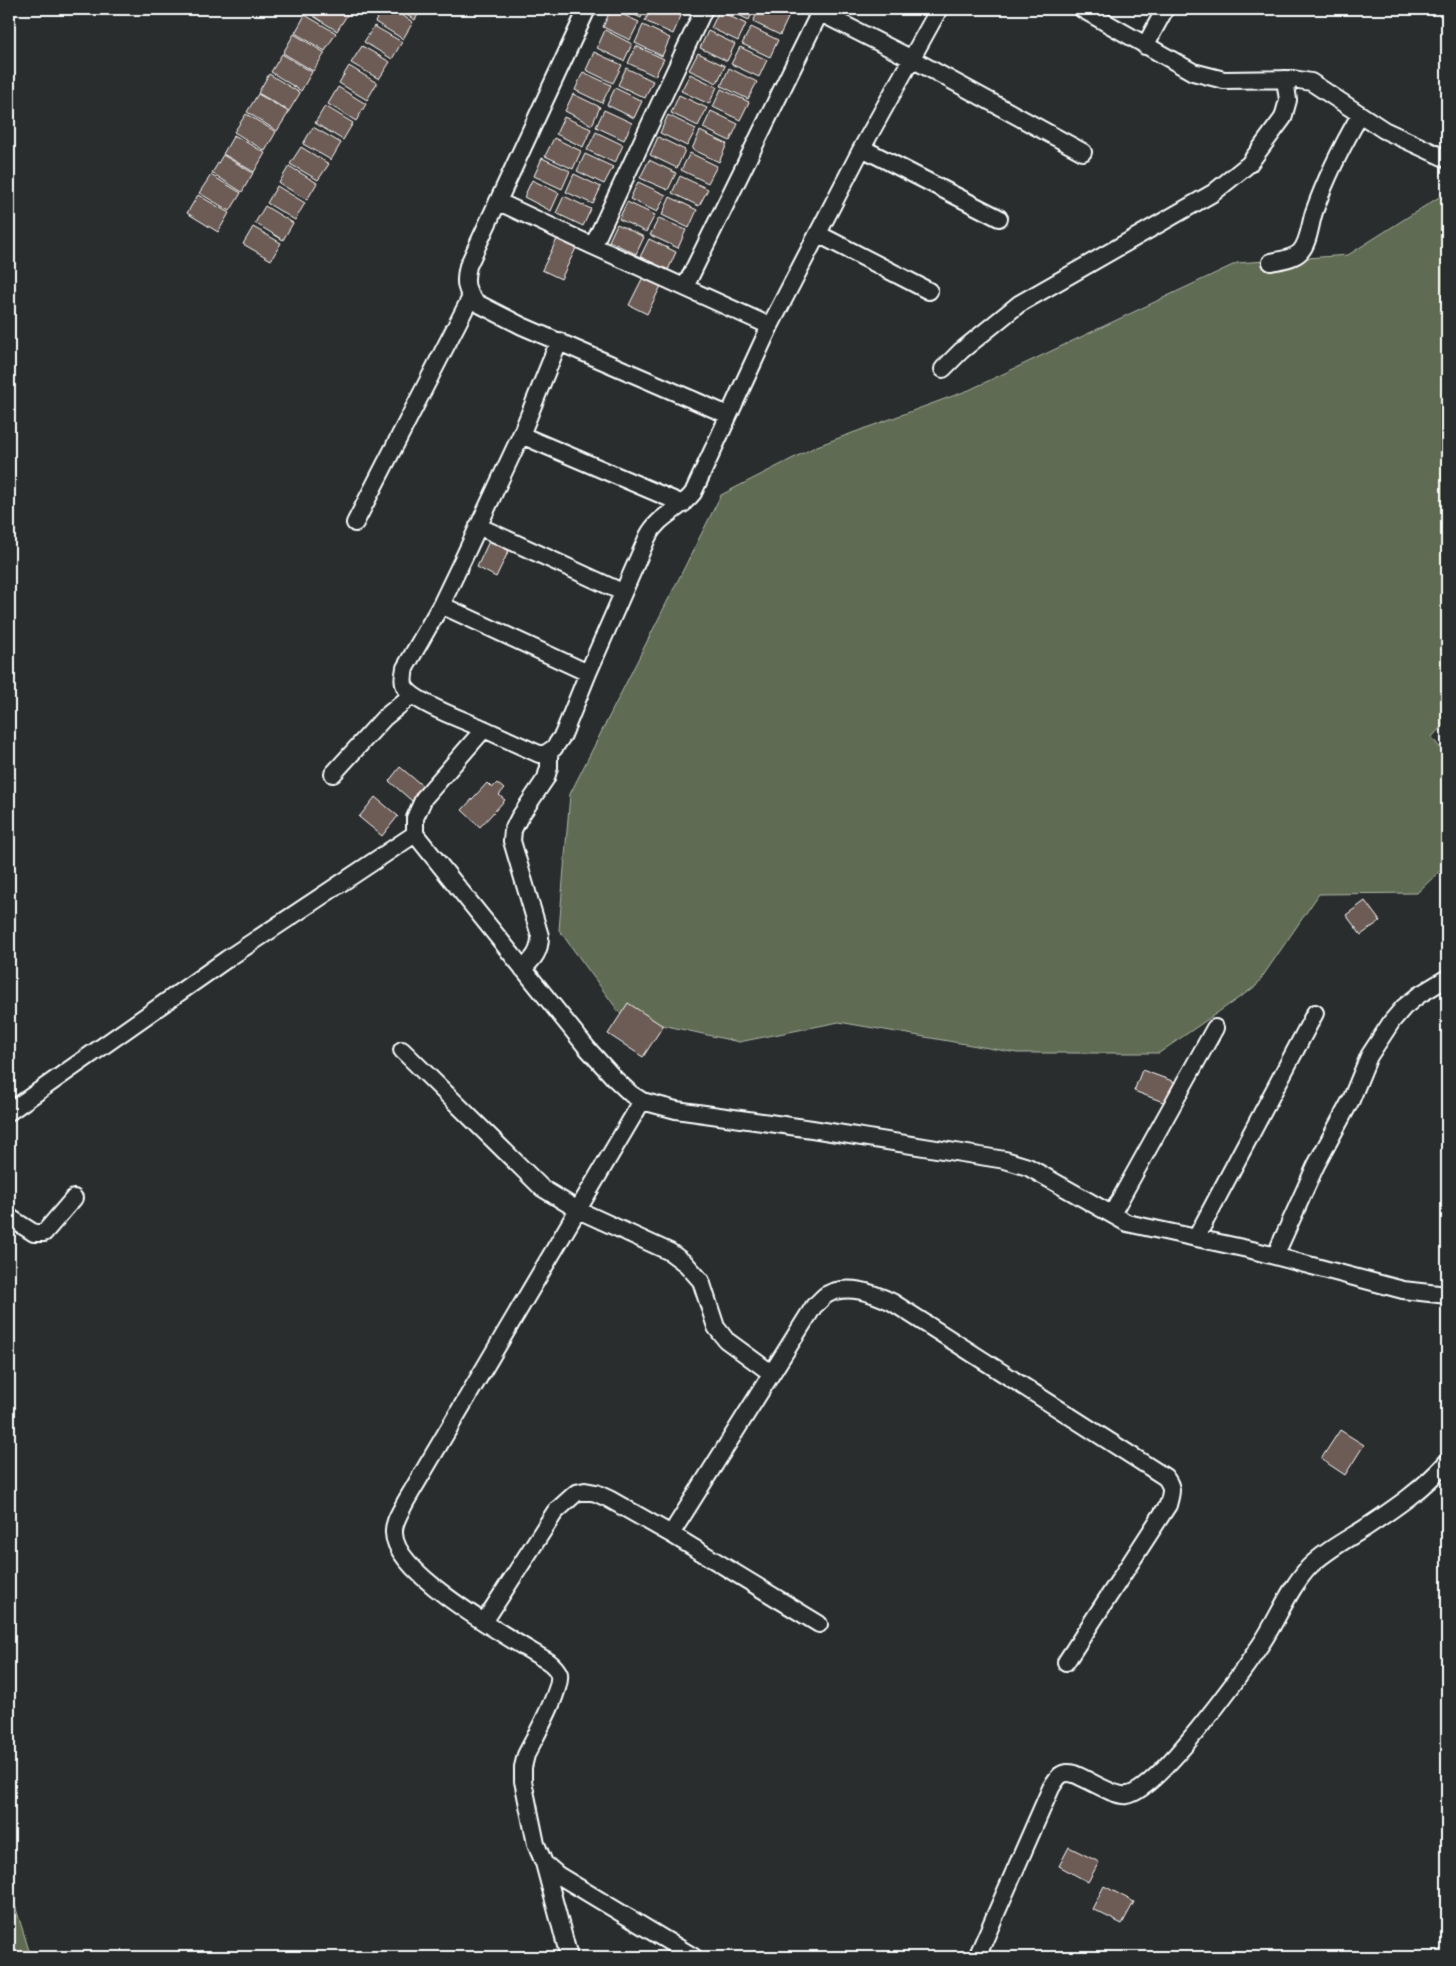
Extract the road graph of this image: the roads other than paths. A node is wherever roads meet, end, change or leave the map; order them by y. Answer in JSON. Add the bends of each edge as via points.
{"nodes":[{"id":1,"x":587,"y":9,"type":"edge"},
{"id":2,"x":704,"y":9,"type":"edge"},
{"id":3,"x":939,"y":9,"type":"edge"},
{"id":4,"x":1082,"y":9,"type":"edge"},
{"id":5,"x":1165,"y":9,"type":"edge"},
{"id":6,"x":816,"y":10,"type":"edge"},
{"id":7,"x":1145,"y":46,"type":"junction"},
{"id":8,"x":912,"y":58,"type":"junction"},
{"id":9,"x":1285,"y":79,"type":"junction"},
{"id":10,"x":1360,"y":115,"type":"junction"},
{"id":11,"x":862,"y":148,"type":"junction"},
{"id":12,"x":1083,"y":152,"type":"dead end"},
{"id":13,"x":1447,"y":159,"type":"edge"},
{"id":14,"x":499,"y":202,"type":"junction"},
{"id":15,"x":999,"y":218,"type":"dead end"},
{"id":16,"x":818,"y":234,"type":"junction"},
{"id":17,"x":593,"y":246,"type":"junction"},
{"id":18,"x":1271,"y":262,"type":"dead end"},
{"id":19,"x":684,"y":287,"type":"junction"},
{"id":20,"x":929,"y":291,"type":"dead end"},
{"id":21,"x":471,"y":297,"type":"junction"},
{"id":22,"x":770,"y":326,"type":"junction"},
{"id":23,"x":559,"y":341,"type":"junction"},
{"id":24,"x":943,"y":369,"type":"dead end"},
{"id":25,"x":728,"y":415,"type":"junction"},
{"id":26,"x":521,"y":435,"type":"junction"},
{"id":27,"x":683,"y":504,"type":"junction"},
{"id":28,"x":355,"y":522,"type":"dead end"},
{"id":29,"x":478,"y":526,"type":"junction"},
{"id":30,"x":622,"y":592,"type":"junction"},
{"id":31,"x":441,"y":605,"type":"junction"},
{"id":32,"x":588,"y":674,"type":"junction"},
{"id":33,"x":412,"y":694,"type":"junction"},
{"id":34,"x":484,"y":729,"type":"junction"},
{"id":35,"x":549,"y":752,"type":"junction"},
{"id":36,"x":333,"y":774,"type":"dead end"},
{"id":37,"x":415,"y":834,"type":"junction"},
{"id":38,"x":523,"y":969,"type":"junction"},
{"id":39,"x":1447,"y":978,"type":"edge"},
{"id":40,"x":1315,"y":1013,"type":"dead end"},
{"id":41,"x":1215,"y":1028,"type":"dead end"},
{"id":42,"x":402,"y":1050,"type":"dead end"},
{"id":43,"x":642,"y":1101,"type":"junction"},
{"id":44,"x":9,"y":1112,"type":"edge"},
{"id":45,"x":74,"y":1198,"type":"dead end"},
{"id":46,"x":578,"y":1210,"type":"junction"},
{"id":47,"x":1112,"y":1214,"type":"junction"},
{"id":48,"x":9,"y":1217,"type":"edge"},
{"id":49,"x":1196,"y":1238,"type":"junction"},
{"id":50,"x":1275,"y":1256,"type":"junction"},
{"id":51,"x":1447,"y":1295,"type":"edge"},
{"id":52,"x":771,"y":1373,"type":"junction"},
{"id":53,"x":1447,"y":1462,"type":"edge"},
{"id":54,"x":671,"y":1534,"type":"junction"},
{"id":55,"x":484,"y":1622,"type":"junction"},
{"id":56,"x":819,"y":1624,"type":"dead end"},
{"id":57,"x":1066,"y":1662,"type":"dead end"},
{"id":58,"x":544,"y":1863,"type":"junction"},
{"id":59,"x":568,"y":1957,"type":"edge"},
{"id":60,"x":694,"y":1957,"type":"edge"},
{"id":61,"x":977,"y":1957,"type":"edge"}],
"edges":[{"from":1,"to":14,"type":"street"},
{"from":2,"to":17,"type":"street"},
{"from":3,"to":8,"type":"street"},
{"from":4,"to":7,"type":"street"},
{"from":5,"to":7,"type":"street"},
{"from":6,"to":8,"type":"street"},
{"from":6,"to":19,"type":"street"},
{"from":7,"to":9,"type":"street","via":[[1209,77],[1224,80]]},
{"from":8,"to":11,"type":"street"},
{"from":8,"to":12,"type":"street"},
{"from":9,"to":10,"type":"street","via":[[1310,82]]},
{"from":9,"to":24,"type":"street","via":[[1288,100],[1283,118],[1242,172],[1213,193],[1019,304]]},
{"from":10,"to":13,"type":"street","via":[[1400,139]]},
{"from":10,"to":18,"type":"street","via":[[1330,173],[1304,246],[1296,255]]},
{"from":11,"to":15,"type":"street"},
{"from":11,"to":16,"type":"street"},
{"from":14,"to":17,"type":"street"},
{"from":14,"to":21,"type":"street","via":[[468,266],[465,286]]},
{"from":16,"to":20,"type":"street"},
{"from":16,"to":22,"type":"street"},
{"from":17,"to":19,"type":"street"},
{"from":19,"to":22,"type":"street"},
{"from":21,"to":23,"type":"street","via":[[476,303],[522,326]]},
{"from":21,"to":28,"type":"street"},
{"from":22,"to":25,"type":"street"},
{"from":23,"to":25,"type":"street"},
{"from":23,"to":26,"type":"street"},
{"from":25,"to":27,"type":"street","via":[[694,493]]},
{"from":26,"to":27,"type":"street"},
{"from":26,"to":29,"type":"street"},
{"from":27,"to":30,"type":"street","via":[[653,526]]},
{"from":29,"to":30,"type":"street"},
{"from":29,"to":31,"type":"street"},
{"from":30,"to":32,"type":"street"},
{"from":31,"to":32,"type":"street"},
{"from":31,"to":33,"type":"street","via":[[405,668],[403,682]]},
{"from":32,"to":35,"type":"street","via":[[563,735]]},
{"from":33,"to":34,"type":"street"},
{"from":33,"to":36,"type":"street","via":[[384,718]]},
{"from":34,"to":35,"type":"street","via":[[533,752]]},
{"from":34,"to":37,"type":"street","via":[[424,798],[415,818]]},
{"from":35,"to":38,"type":"street","via":[[546,778],[513,830],[513,849],[540,936],[537,954]]},
{"from":37,"to":38,"type":"street"},
{"from":37,"to":44,"type":"street","via":[[226,959]]},
{"from":38,"to":43,"type":"street","via":[[615,1080]]},
{"from":39,"to":50,"type":"street","via":[[1404,1007],[1370,1056]]},
{"from":40,"to":49,"type":"street"},
{"from":41,"to":47,"type":"street"},
{"from":42,"to":46,"type":"street","via":[[542,1188]]},
{"from":43,"to":46,"type":"street"},
{"from":43,"to":47,"type":"street","via":[[676,1110],[1005,1160],[1028,1167]]},
{"from":45,"to":48,"type":"street","via":[[44,1233],[34,1233]]},
{"from":46,"to":52,"type":"street","via":[[670,1252],[686,1264],[701,1281],[716,1326],[726,1340]]},
{"from":46,"to":55,"type":"street","via":[[395,1523],[396,1544],[411,1566],[430,1584]]},
{"from":47,"to":49,"type":"street","via":[[1127,1223]]},
{"from":49,"to":50,"type":"street"},
{"from":50,"to":51,"type":"street","via":[[1403,1290]]},
{"from":52,"to":54,"type":"street"},
{"from":52,"to":57,"type":"street","via":[[814,1306],[827,1295],[842,1290],[875,1294],[1165,1477],[1171,1484],[1168,1505]]},
{"from":53,"to":61,"type":"street","via":[[1413,1495],[1338,1545],[1303,1574],[1262,1644],[1189,1742],[1141,1788],[1126,1796],[1074,1774],[1061,1774],[1051,1788]]},
{"from":54,"to":55,"type":"street","via":[[596,1493],[576,1493],[555,1512]]},
{"from":54,"to":56,"type":"street"},
{"from":55,"to":58,"type":"street","via":[[549,1662],[559,1676],[557,1688],[523,1767],[536,1844]]},
{"from":58,"to":59,"type":"street"},
{"from":58,"to":60,"type":"street","via":[[558,1875]]}]}
